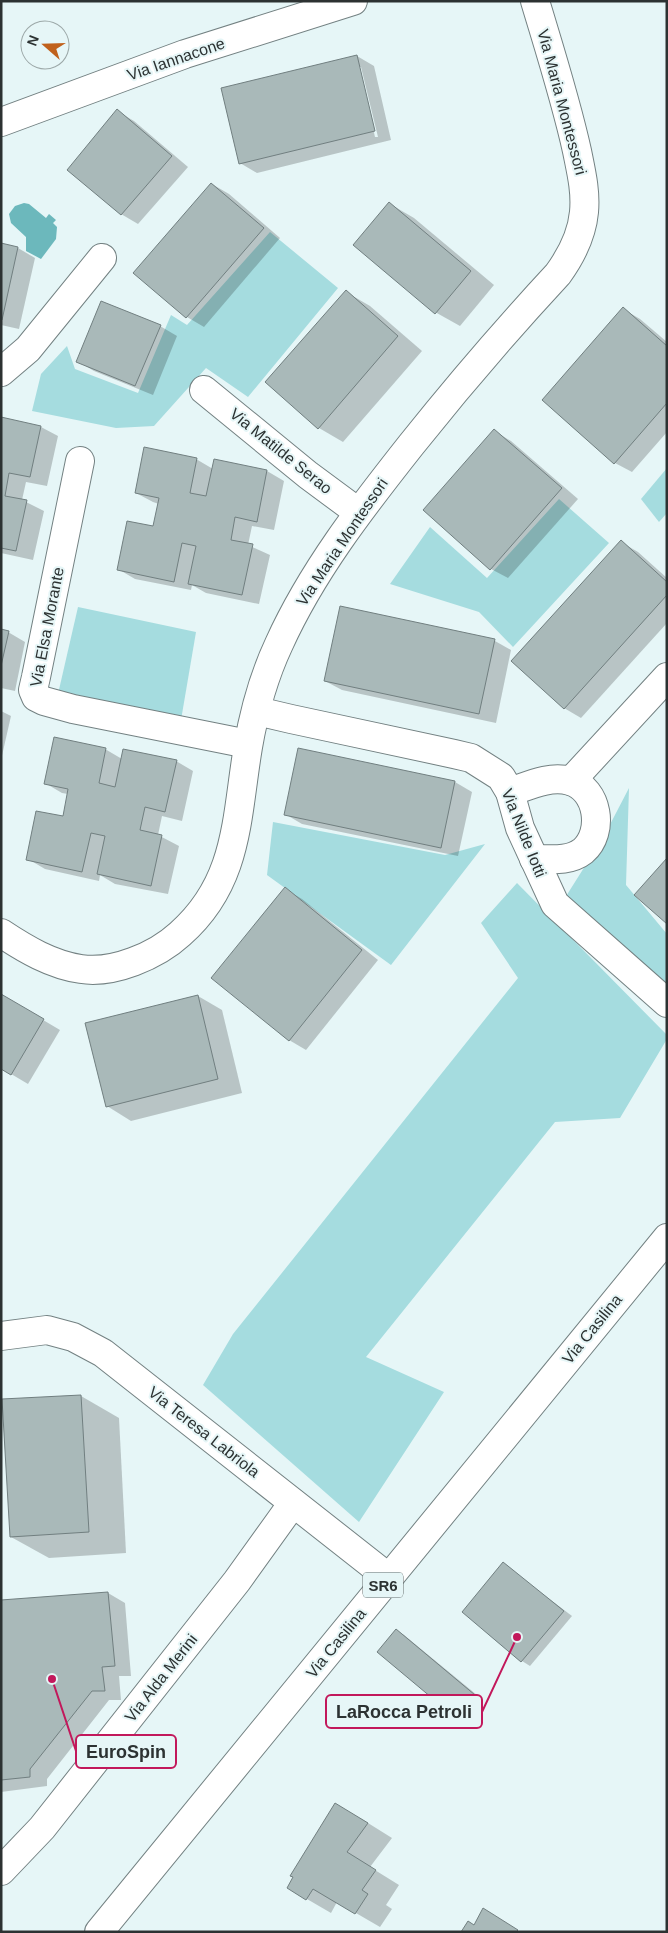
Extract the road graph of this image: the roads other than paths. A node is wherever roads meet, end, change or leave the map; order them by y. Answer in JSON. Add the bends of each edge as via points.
{"nodes":[{"id":1,"x":353,"y":1,"type":"edge"},
{"id":2,"x":535,"y":1,"type":"edge"},
{"id":3,"x":1,"y":122,"type":"edge"},
{"id":4,"x":102,"y":258,"type":"dead end"},
{"id":5,"x":1,"y":372,"type":"edge"},
{"id":6,"x":204,"y":390,"type":"dead end"},
{"id":7,"x":80,"y":461,"type":"dead end"},
{"id":8,"x":358,"y":512,"type":"junction"},
{"id":9,"x":667,"y":677,"type":"edge"},
{"id":10,"x":256,"y":710,"type":"junction"},
{"id":11,"x":248,"y":744,"type":"junction"},
{"id":12,"x":571,"y":781,"type":"junction"},
{"id":13,"x":510,"y":792,"type":"junction"},
{"id":14,"x":534,"y":859,"type":"junction"},
{"id":15,"x":1,"y":933,"type":"edge"},
{"id":16,"x":667,"y":1003,"type":"edge"},
{"id":17,"x":667,"y":1238,"type":"edge"},
{"id":18,"x":1,"y":1336,"type":"edge"},
{"id":19,"x":293,"y":1503,"type":"junction"},
{"id":20,"x":389,"y":1578,"type":"junction"},
{"id":21,"x":1,"y":1871,"type":"edge"},
{"id":22,"x":99,"y":1932,"type":"edge"}],
"edges":[{"from":1,"to":3,"type":"street","name":"Via Iannacone","via":[[185,54]]},
{"from":2,"to":8,"type":"street","name":"Via Maria Montessori","via":[[571,122],[582,175],[584,212],[580,233],[558,274],[427,425]]},
{"from":4,"to":5,"type":"street","via":[[28,349]]},
{"from":6,"to":8,"type":"street","name":"Via Matilde Serao"},
{"from":7,"to":11,"type":"street","name":"Via Elsa Morante","via":[[36,677],[36,697],[73,709]]},
{"from":8,"to":10,"type":"street","name":"Via Maria Montessori","via":[[296,610],[271,662]]},
{"from":9,"to":12,"type":"street"},
{"from":10,"to":11,"type":"street","name":"Via Maria Montessori"},
{"from":10,"to":13,"type":"street","name":"Via Nilde Iotti","via":[[471,758],[501,777]]},
{"from":11,"to":15,"type":"street","name":"Via Maria Montessori","via":[[227,867],[215,894],[173,940],[133,962],[83,970],[28,951]]},
{"from":12,"to":13,"type":"street","via":[[550,779]]},
{"from":12,"to":14,"type":"street","via":[[588,793],[597,812],[595,833],[583,850],[564,859]]},
{"from":13,"to":14,"type":"street","name":"Via Nilde Iotti","via":[[520,828]]},
{"from":14,"to":16,"type":"street","name":"Via Nilde Iotti","via":[[555,904]]},
{"from":17,"to":20,"type":"street","name":"Via Casilina","number":"SR6"},
{"from":18,"to":19,"type":"street","name":"Via Teresa Labriola","via":[[47,1330],[73,1337],[103,1353]]},
{"from":19,"to":20,"type":"street","name":"Via Teresa Labriola"},
{"from":19,"to":21,"type":"street","name":"Via Alda Merini","via":[[237,1581],[55,1813]]},
{"from":20,"to":22,"type":"street","name":"Via Casilina","number":"SR6"}]}
